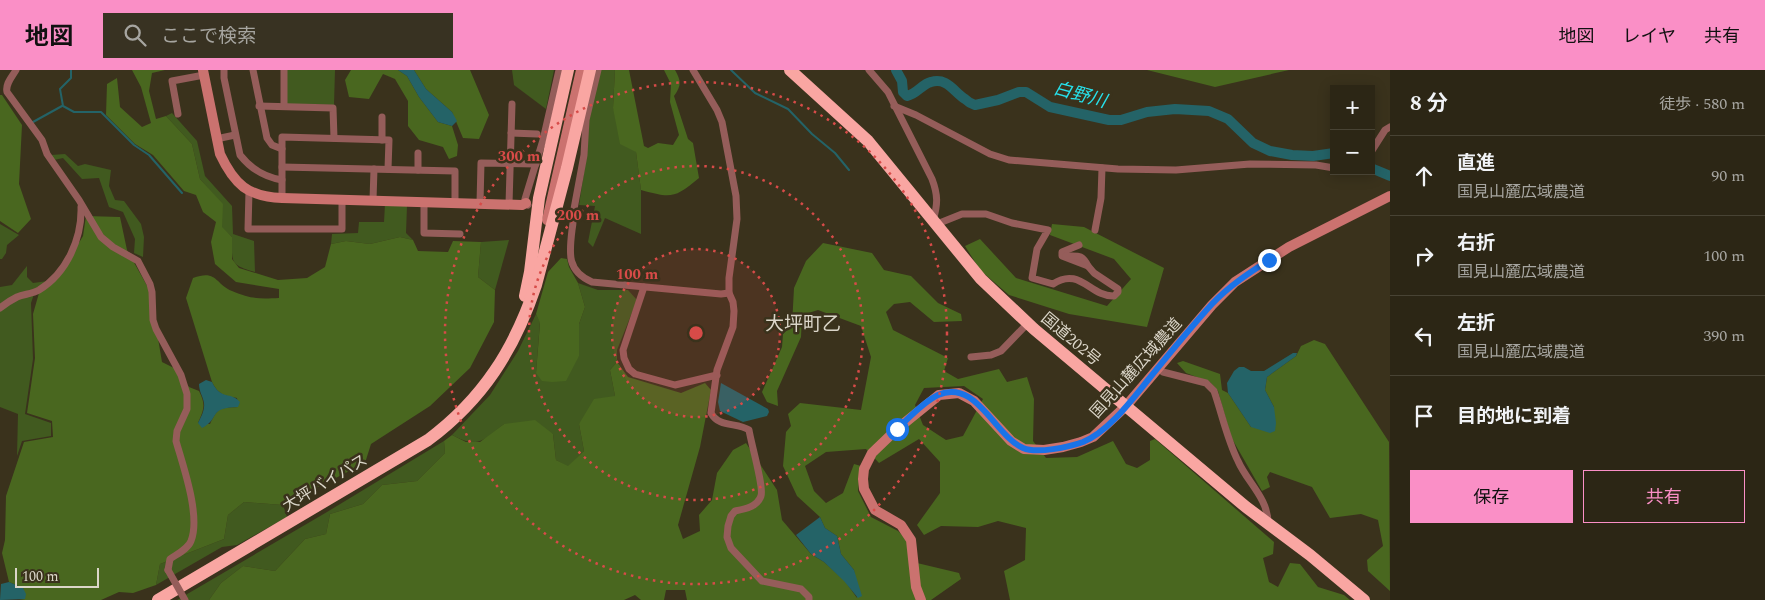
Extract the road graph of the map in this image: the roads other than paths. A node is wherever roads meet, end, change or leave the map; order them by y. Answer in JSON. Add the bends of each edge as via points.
{"nodes":[{"id":1,"x":16,"y":70,"type":"edge"},
{"id":2,"x":224,"y":70,"type":"edge"},
{"id":3,"x":253,"y":70,"type":"edge"},
{"id":4,"x":284,"y":70,"type":"edge"},
{"id":5,"x":559,"y":70,"type":"edge"},
{"id":6,"x":568,"y":70,"type":"edge"},
{"id":7,"x":581,"y":70,"type":"edge"},
{"id":8,"x":590,"y":70,"type":"edge"},
{"id":9,"x":598,"y":70,"type":"edge"},
{"id":10,"x":693,"y":70,"type":"edge"},
{"id":11,"x":790,"y":70,"type":"edge"},
{"id":12,"x":870,"y":70,"type":"edge"},
{"id":13,"x":203,"y":73,"type":"edge"},
{"id":14,"x":3,"y":88,"type":"edge"},
{"id":15,"x":512,"y":104,"type":"dead end"},
{"id":16,"x":259,"y":106,"type":"junction"},
{"id":17,"x":284,"y":106,"type":"junction"},
{"id":18,"x":894,"y":106,"type":"junction"},
{"id":19,"x":178,"y":114,"type":"dead end"},
{"id":20,"x":382,"y":117,"type":"dead end"},
{"id":21,"x":1390,"y":126,"type":"edge"},
{"id":22,"x":511,"y":133,"type":"junction"},
{"id":23,"x":537,"y":134,"type":"dead end"},
{"id":24,"x":235,"y":135,"type":"junction"},
{"id":25,"x":334,"y":138,"type":"junction"},
{"id":26,"x":216,"y":139,"type":"junction"},
{"id":27,"x":382,"y":140,"type":"junction"},
{"id":28,"x":1375,"y":147,"type":"edge"},
{"id":29,"x":282,"y":149,"type":"junction"},
{"id":30,"x":418,"y":153,"type":"dead end"},
{"id":31,"x":510,"y":163,"type":"junction"},
{"id":32,"x":536,"y":164,"type":"junction"},
{"id":33,"x":282,"y":167,"type":"junction"},
{"id":34,"x":1330,"y":167,"type":"edge"},
{"id":35,"x":1102,"y":168,"type":"junction"},
{"id":36,"x":374,"y":169,"type":"junction"},
{"id":37,"x":388,"y":170,"type":"junction"},
{"id":38,"x":418,"y":170,"type":"junction"},
{"id":39,"x":282,"y":180,"type":"junction"},
{"id":40,"x":249,"y":192,"type":"junction"},
{"id":41,"x":1390,"y":196,"type":"edge"},
{"id":42,"x":282,"y":198,"type":"junction"},
{"id":43,"x":342,"y":200,"type":"junction"},
{"id":44,"x":373,"y":200,"type":"junction"},
{"id":45,"x":424,"y":202,"type":"junction"},
{"id":46,"x":456,"y":203,"type":"junction"},
{"id":47,"x":480,"y":204,"type":"junction"},
{"id":48,"x":509,"y":204,"type":"junction"},
{"id":49,"x":527,"y":204,"type":"joint"},
{"id":50,"x":81,"y":206,"type":"junction"},
{"id":51,"x":935,"y":223,"type":"junction"},
{"id":52,"x":1095,"y":230,"type":"dead end"},
{"id":53,"x":460,"y":234,"type":"dead end"},
{"id":54,"x":1079,"y":245,"type":"dead end"},
{"id":55,"x":644,"y":287,"type":"junction"},
{"id":56,"x":729,"y":293,"type":"junction"},
{"id":57,"x":0,"y":308,"type":"edge"},
{"id":58,"x":1028,"y":323,"type":"junction"},
{"id":59,"x":513,"y":339,"type":"junction"},
{"id":60,"x":971,"y":357,"type":"dead end"},
{"id":61,"x":1158,"y":368,"type":"junction"},
{"id":62,"x":493,"y":375,"type":"junction"},
{"id":63,"x":717,"y":375,"type":"junction"},
{"id":64,"x":1126,"y":406,"type":"junction"},
{"id":65,"x":1268,"y":523,"type":"junction"},
{"id":66,"x":158,"y":600,"type":"edge"},
{"id":67,"x":185,"y":600,"type":"edge"},
{"id":68,"x":809,"y":600,"type":"edge"},
{"id":69,"x":921,"y":600,"type":"edge"},
{"id":70,"x":1364,"y":600,"type":"edge"}],
"edges":[{"from":1,"to":14,"type":"street"},
{"from":2,"to":24,"type":"street"},
{"from":3,"to":16,"type":"street"},
{"from":4,"to":17,"type":"street"},
{"from":5,"to":32,"type":"street"},
{"from":6,"to":62,"type":"highway","name":"大坪バイパス","via":[[539,198],[523,304]]},
{"from":7,"to":59,"type":"street","via":[[532,284]]},
{"from":8,"to":59,"type":"highway","name":"大坪バイパス","via":[[536,286]]},
{"from":9,"to":55,"type":"street","via":[[586,120],[584,155],[574,209],[569,214],[573,219],[570,258],[582,278],[592,282]]},
{"from":10,"to":56,"type":"street","via":[[722,122],[736,196],[737,219]]},
{"from":11,"to":51,"type":"highway","name":"国道202号","via":[[868,141]]},
{"from":12,"to":18,"type":"street","via":[[888,92]]},
{"from":13,"to":19,"type":"street","via":[[172,81]]},
{"from":13,"to":26,"type":"street"},
{"from":14,"to":50,"type":"street","via":[[42,140],[47,154]]},
{"from":15,"to":22,"type":"street"},
{"from":16,"to":17,"type":"street"},
{"from":16,"to":29,"type":"street","via":[[267,138],[272,145]]},
{"from":17,"to":25,"type":"street","via":[[333,108]]},
{"from":18,"to":35,"type":"street","via":[[998,158]]},
{"from":18,"to":51,"type":"street","via":[[937,192]]},
{"from":20,"to":27,"type":"street"},
{"from":21,"to":28,"type":"street"},
{"from":22,"to":23,"type":"street"},
{"from":22,"to":31,"type":"street"},
{"from":24,"to":26,"type":"street"},
{"from":24,"to":39,"type":"street","via":[[240,155],[248,165],[263,175]]},
{"from":25,"to":27,"type":"street"},
{"from":25,"to":29,"type":"street","via":[[282,137]]},
{"from":26,"to":40,"type":"street","via":[[226,166]]},
{"from":27,"to":37,"type":"street","via":[[388,140]]},
{"from":29,"to":33,"type":"street"},
{"from":30,"to":38,"type":"street"},
{"from":31,"to":32,"type":"street"},
{"from":31,"to":47,"type":"street","via":[[481,163]]},
{"from":31,"to":48,"type":"street"},
{"from":32,"to":49,"type":"street","via":[[525,199]]},
{"from":33,"to":36,"type":"street"},
{"from":33,"to":39,"type":"street"},
{"from":34,"to":35,"type":"street","via":[[1250,164],[1176,170]]},
{"from":35,"to":52,"type":"street"},
{"from":36,"to":37,"type":"street"},
{"from":36,"to":44,"type":"street"},
{"from":37,"to":38,"type":"street"},
{"from":38,"to":46,"type":"street","via":[[455,171]]},
{"from":39,"to":42,"type":"street"},
{"from":40,"to":42,"type":"street","via":[[268,198]]},
{"from":40,"to":43,"type":"street","via":[[248,229],[342,229]]},
{"from":41,"to":61,"type":"street","name":"国見山麓広域農道","via":[[1289,247],[1235,282]]},
{"from":42,"to":43,"type":"street"},
{"from":43,"to":44,"type":"street"},
{"from":44,"to":45,"type":"street"},
{"from":45,"to":46,"type":"street"},
{"from":45,"to":53,"type":"street","via":[[424,233]]},
{"from":46,"to":47,"type":"street"},
{"from":47,"to":48,"type":"street"},
{"from":48,"to":49,"type":"street"},
{"from":50,"to":57,"type":"street","via":[[79,236],[55,278],[38,291],[16,298]]},
{"from":50,"to":67,"type":"street","bridge":true,"via":[[101,237],[138,261],[150,284],[156,330],[181,375],[187,394],[187,409],[176,440],[194,514],[193,530],[188,546],[170,558],[167,566]]},
{"from":51,"to":54,"type":"street","via":[[962,214],[986,214],[1048,230],[1037,249],[1032,278],[1052,284],[1065,278],[1081,281],[1107,296],[1114,296],[1118,292],[1115,286],[1088,266],[1062,256],[1062,252]]},
{"from":51,"to":58,"type":"highway","name":"国道202号","via":[[981,279]]},
{"from":55,"to":56,"type":"street"},
{"from":55,"to":63,"type":"street","via":[[624,350],[629,369],[635,374],[675,384]]},
{"from":56,"to":63,"type":"street","via":[[733,302],[733,327]]},
{"from":58,"to":60,"type":"street","via":[[1001,351],[992,356]]},
{"from":58,"to":64,"type":"highway","name":"国道202号"},
{"from":59,"to":62,"type":"highway","name":"大坪バイパス"},
{"from":61,"to":64,"type":"street","name":"国見山麓広域農道"},
{"from":61,"to":65,"type":"street","via":[[1206,383],[1214,391],[1238,462],[1263,501]]},
{"from":62,"to":66,"type":"highway","name":"大坪バイパス","via":[[457,417],[428,440]]},
{"from":63,"to":68,"type":"street","via":[[711,413],[713,418],[749,430],[762,495],[756,503],[735,511],[731,516],[727,537],[731,548],[762,581],[801,589]]},
{"from":64,"to":65,"type":"highway","name":"国道202号"},
{"from":64,"to":69,"type":"street","name":"国見山麓広域農道","via":[[1093,437],[1063,447],[1034,450],[1011,440],[966,395],[949,393],[928,402],[876,448],[864,469],[864,489],[875,510],[901,525],[908,533]]},
{"from":65,"to":70,"type":"highway","name":"国道202号"}]}
